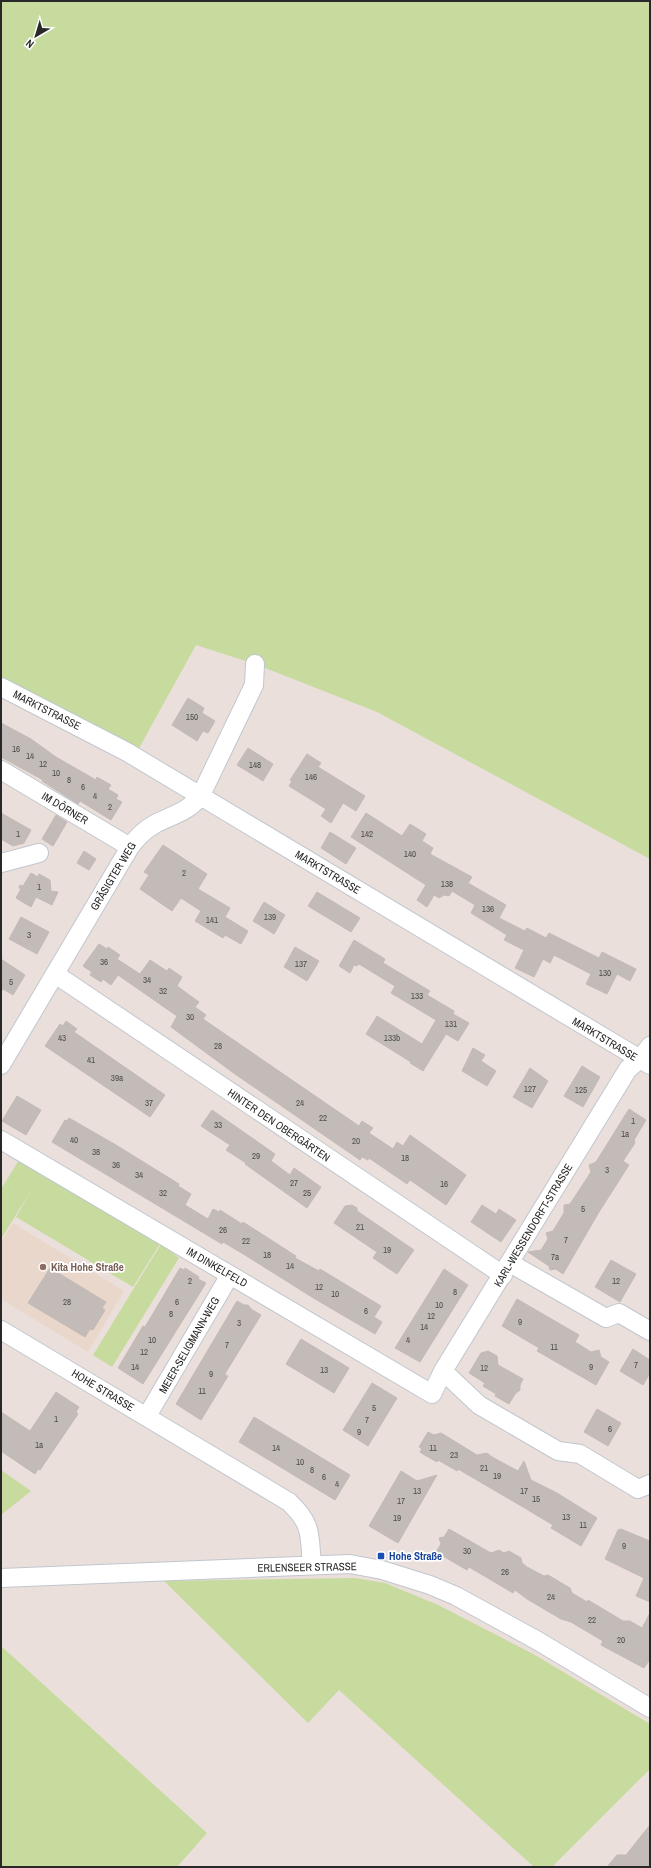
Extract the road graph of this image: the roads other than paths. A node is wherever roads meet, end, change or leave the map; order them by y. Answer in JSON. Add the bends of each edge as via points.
{"nodes":[{"id":1,"x":255,"y":664,"type":"dead end"},
{"id":2,"x":1,"y":686,"type":"edge"},
{"id":3,"x":1,"y":770,"type":"edge"},
{"id":4,"x":201,"y":795,"type":"junction"},
{"id":5,"x":130,"y":847,"type":"junction"},
{"id":6,"x":39,"y":853,"type":"dead end"},
{"id":7,"x":2,"y":861,"type":"edge"},
{"id":8,"x":55,"y":974,"type":"junction"},
{"id":9,"x":647,"y":1057,"type":"edge"},
{"id":10,"x":1,"y":1064,"type":"edge"},
{"id":11,"x":1,"y":1140,"type":"edge"},
{"id":12,"x":506,"y":1269,"type":"junction"},
{"id":13,"x":230,"y":1275,"type":"junction"},
{"id":14,"x":1,"y":1330,"type":"edge"},
{"id":15,"x":650,"y":1331,"type":"edge"},
{"id":16,"x":443,"y":1371,"type":"junction"},
{"id":17,"x":432,"y":1394,"type":"joint"},
{"id":18,"x":147,"y":1416,"type":"junction"},
{"id":19,"x":650,"y":1484,"type":"edge"},
{"id":20,"x":312,"y":1565,"type":"junction"},
{"id":21,"x":1,"y":1578,"type":"edge"},
{"id":22,"x":650,"y":1708,"type":"edge"}],
"edges":[{"from":1,"to":4,"type":"street","name":"GRÄSIGTER WEG","via":[[254,685]]},
{"from":2,"to":4,"type":"street","name":"MARKTSTRASSE","via":[[127,752]]},
{"from":3,"to":5,"type":"street","name":"IM DÖRNER"},
{"from":4,"to":5,"type":"street","name":"GRÄSIGTER WEG","via":[[195,804],[143,832]]},
{"from":4,"to":9,"type":"street","name":"MARKTSTRASSE"},
{"from":5,"to":8,"type":"street","name":"GRÄSIGTER WEG"},
{"from":6,"to":7,"type":"street"},
{"from":8,"to":10,"type":"street","name":"GRÄSIGTER WEG"},
{"from":8,"to":12,"type":"street","name":"HINTER DEN OBERGÄRTEN"},
{"from":9,"to":12,"type":"street","name":"KARL-WESSENDORFT-STRASSE","via":[[628,1069]]},
{"from":11,"to":13,"type":"street","name":"IM DINKELFELD"},
{"from":12,"to":15,"type":"street","name":"HINTER DEN OBERGÄRTEN","via":[[606,1318],[619,1313]]},
{"from":12,"to":16,"type":"street","name":"KARL-WESSENDORFT-STRASSE"},
{"from":13,"to":17,"type":"street","name":"IM DINKELFELD"},
{"from":13,"to":18,"type":"street","name":"MEIER-SELIGMANN-WEG"},
{"from":14,"to":18,"type":"street","name":"HOHE STRASSE"},
{"from":16,"to":17,"type":"street","name":"KARL-WESSENDORFT-STRASSE"},
{"from":16,"to":19,"type":"street","via":[[479,1405],[558,1451],[580,1454],[638,1489]]},
{"from":18,"to":20,"type":"street","name":"HOHE STRASSE","via":[[289,1502],[302,1514],[308,1525]]},
{"from":20,"to":21,"type":"street","name":"ERLENSEER STRASSE"},
{"from":20,"to":22,"type":"street","name":"ERLENSEER STRASSE","via":[[350,1564],[382,1570],[438,1588],[538,1641]]}]}
